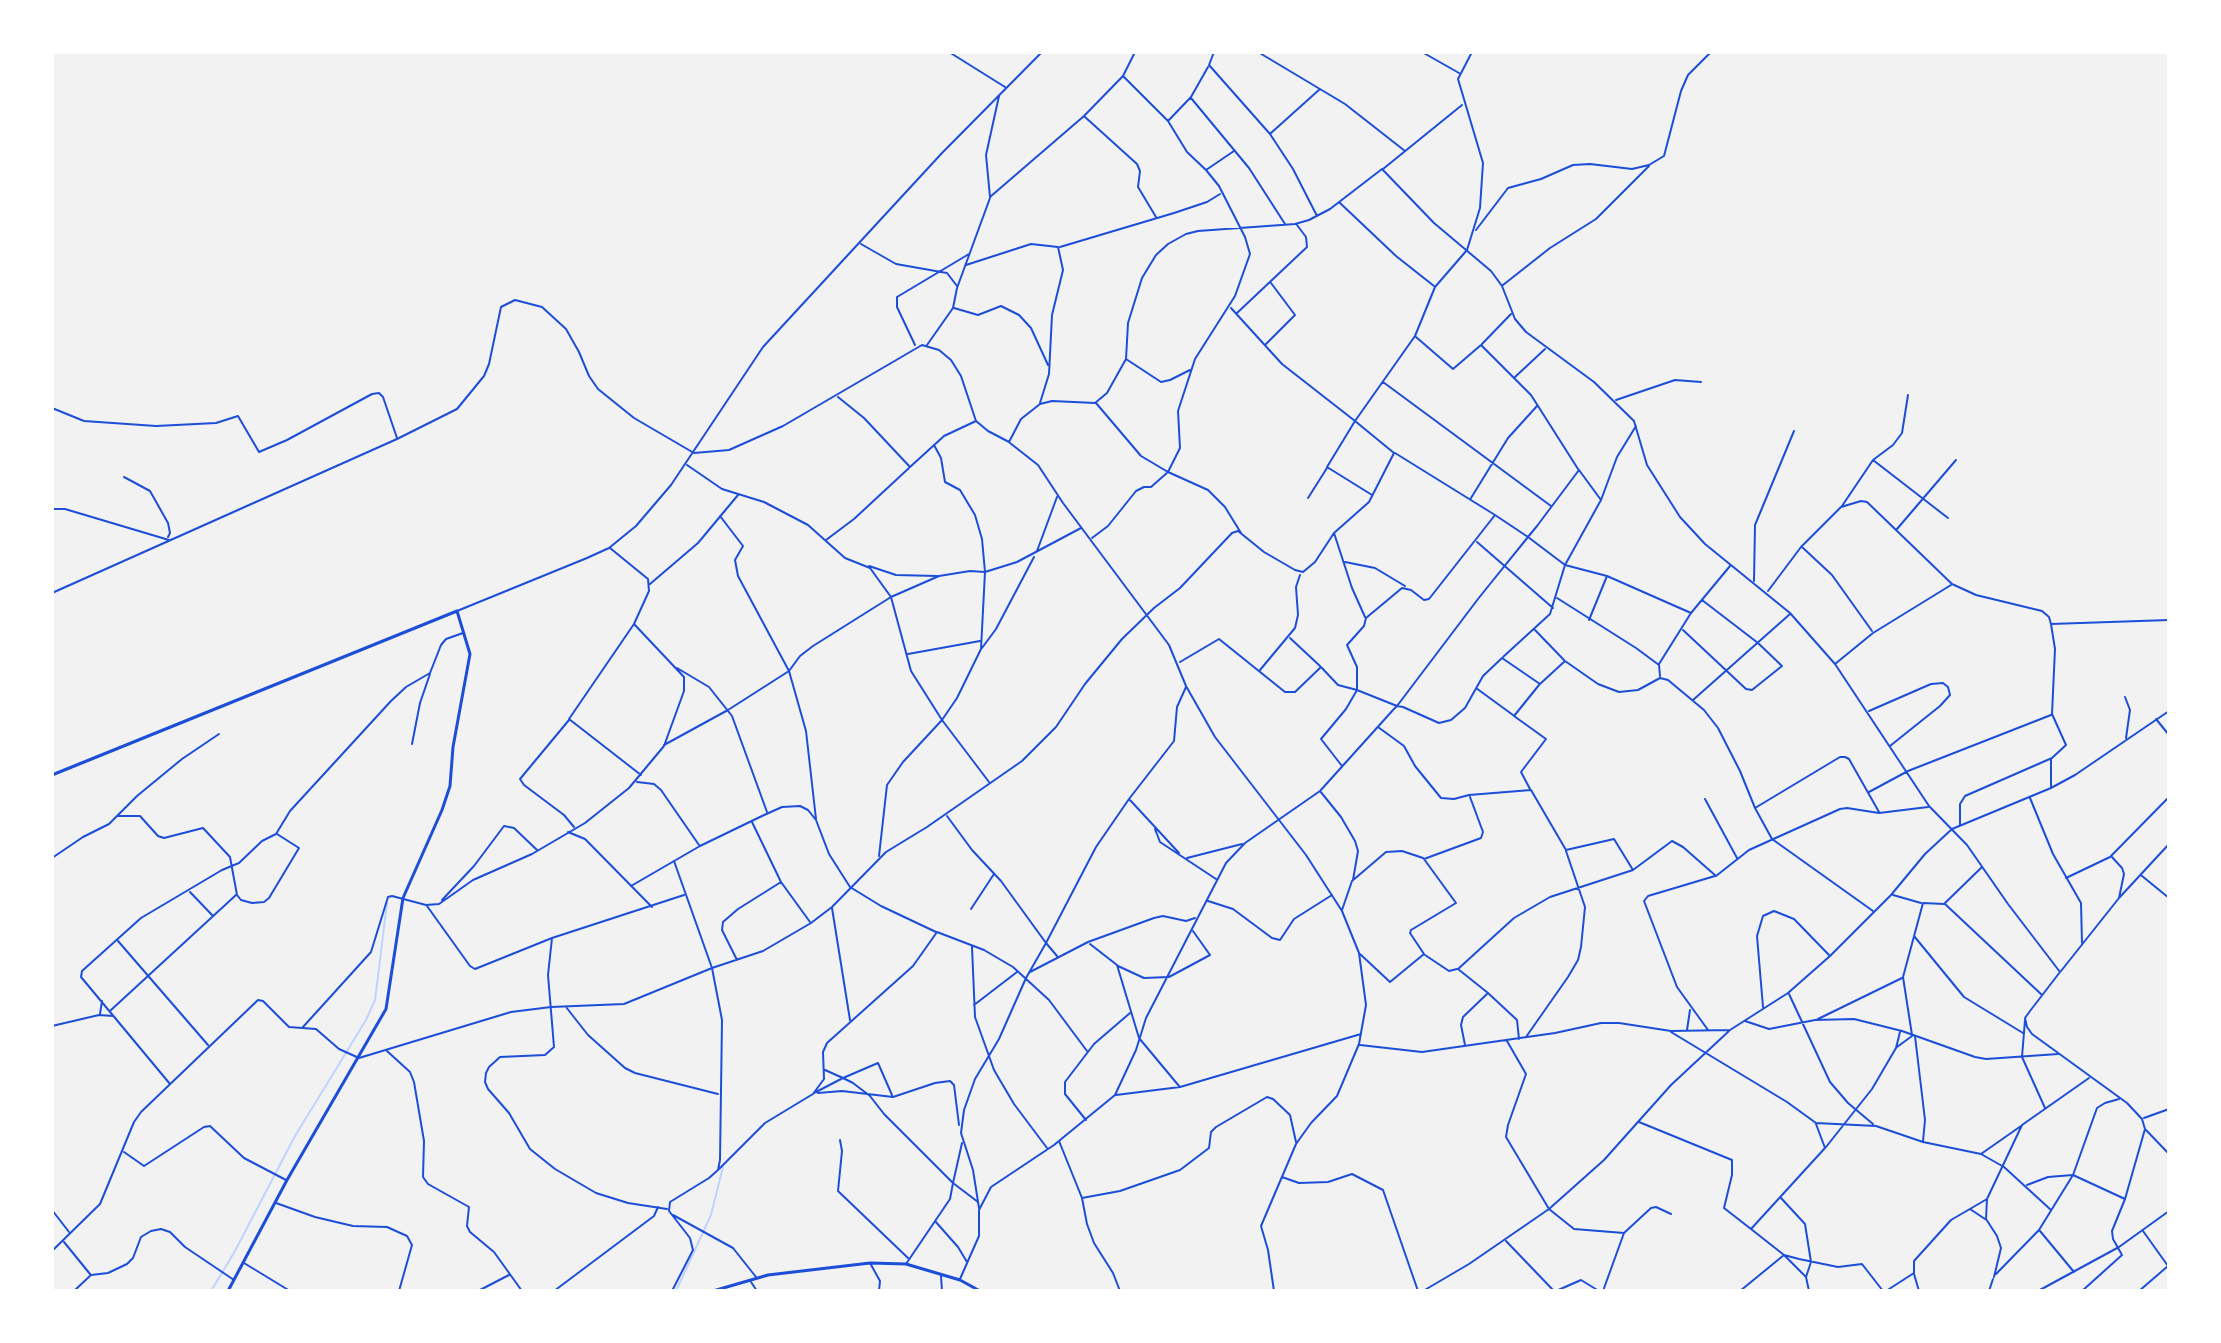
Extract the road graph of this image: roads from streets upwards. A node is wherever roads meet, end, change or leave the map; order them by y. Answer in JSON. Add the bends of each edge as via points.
{"nodes":[{"id":1,"x":949,"y":52,"type":"edge"},
{"id":2,"x":1042,"y":52,"type":"edge"},
{"id":3,"x":1135,"y":52,"type":"edge"},
{"id":4,"x":1214,"y":52,"type":"edge"},
{"id":5,"x":1258,"y":52,"type":"edge"},
{"id":6,"x":1422,"y":52,"type":"edge"},
{"id":7,"x":1472,"y":52,"type":"edge"},
{"id":8,"x":1711,"y":52,"type":"edge"},
{"id":9,"x":1209,"y":65,"type":"junction"},
{"id":10,"x":1459,"y":73,"type":"junction"},
{"id":11,"x":1123,"y":76,"type":"junction"},
{"id":12,"x":1006,"y":87,"type":"junction"},
{"id":13,"x":1321,"y":88,"type":"junction"},
{"id":14,"x":999,"y":95,"type":"junction"},
{"id":15,"x":1191,"y":97,"type":"junction"},
{"id":16,"x":1464,"y":104,"type":"junction"},
{"id":17,"x":1084,"y":116,"type":"junction"},
{"id":18,"x":1168,"y":121,"type":"junction"},
{"id":19,"x":1270,"y":134,"type":"junction"},
{"id":20,"x":1235,"y":151,"type":"junction"},
{"id":21,"x":1405,"y":151,"type":"junction"},
{"id":22,"x":1649,"y":165,"type":"junction"},
{"id":23,"x":1382,"y":169,"type":"junction"},
{"id":24,"x":1206,"y":170,"type":"junction"},
{"id":25,"x":1222,"y":193,"type":"junction"},
{"id":26,"x":990,"y":197,"type":"junction"},
{"id":27,"x":1339,"y":202,"type":"junction"},
{"id":28,"x":1317,"y":217,"type":"junction"},
{"id":29,"x":1156,"y":218,"type":"junction"},
{"id":30,"x":1295,"y":224,"type":"junction"},
{"id":31,"x":1285,"y":225,"type":"junction"},
{"id":32,"x":1241,"y":229,"type":"junction"},
{"id":33,"x":1474,"y":233,"type":"junction"},
{"id":34,"x":860,"y":243,"type":"junction"},
{"id":35,"x":1058,"y":247,"type":"junction"},
{"id":36,"x":1467,"y":250,"type":"junction"},
{"id":37,"x":971,"y":253,"type":"junction"},
{"id":38,"x":966,"y":265,"type":"junction"},
{"id":39,"x":940,"y":271,"type":"junction"},
{"id":40,"x":1269,"y":281,"type":"junction"},
{"id":41,"x":1502,"y":286,"type":"junction"},
{"id":42,"x":1435,"y":287,"type":"junction"},
{"id":43,"x":957,"y":288,"type":"junction"},
{"id":44,"x":1229,"y":306,"type":"junction"},
{"id":45,"x":953,"y":308,"type":"junction"},
{"id":46,"x":1512,"y":313,"type":"junction"},
{"id":47,"x":1236,"y":314,"type":"junction"},
{"id":48,"x":1415,"y":336,"type":"junction"},
{"id":49,"x":927,"y":345,"type":"junction"},
{"id":50,"x":1265,"y":345,"type":"junction"},
{"id":51,"x":1481,"y":345,"type":"junction"},
{"id":52,"x":916,"y":346,"type":"junction"},
{"id":53,"x":1546,"y":348,"type":"junction"},
{"id":54,"x":1126,"y":359,"type":"junction"},
{"id":55,"x":1050,"y":369,"type":"junction"},
{"id":56,"x":1191,"y":370,"type":"junction"},
{"id":57,"x":1515,"y":377,"type":"junction"},
{"id":58,"x":1382,"y":381,"type":"junction"},
{"id":59,"x":1701,"y":382,"type":"dead end"},
{"id":60,"x":1908,"y":395,"type":"dead end"},
{"id":61,"x":837,"y":397,"type":"junction"},
{"id":62,"x":1615,"y":401,"type":"junction"},
{"id":63,"x":1095,"y":403,"type":"junction"},
{"id":64,"x":1040,"y":404,"type":"junction"},
{"id":65,"x":1538,"y":405,"type":"junction"},
{"id":66,"x":52,"y":408,"type":"edge"},
{"id":67,"x":976,"y":421,"type":"junction"},
{"id":68,"x":1355,"y":421,"type":"junction"},
{"id":69,"x":1637,"y":425,"type":"junction"},
{"id":70,"x":1794,"y":431,"type":"dead end"},
{"id":71,"x":397,"y":439,"type":"junction"},
{"id":72,"x":1009,"y":442,"type":"junction"},
{"id":73,"x":934,"y":445,"type":"junction"},
{"id":74,"x":694,"y":453,"type":"junction"},
{"id":75,"x":1394,"y":453,"type":"junction"},
{"id":76,"x":1873,"y":460,"type":"junction"},
{"id":77,"x":1956,"y":460,"type":"dead end"},
{"id":78,"x":1492,"y":462,"type":"junction"},
{"id":79,"x":686,"y":464,"type":"junction"},
{"id":80,"x":910,"y":467,"type":"junction"},
{"id":81,"x":1327,"y":467,"type":"junction"},
{"id":82,"x":1579,"y":470,"type":"junction"},
{"id":83,"x":1168,"y":472,"type":"junction"},
{"id":84,"x":124,"y":477,"type":"dead end"},
{"id":85,"x":739,"y":494,"type":"junction"},
{"id":86,"x":1373,"y":495,"type":"junction"},
{"id":87,"x":1058,"y":496,"type":"junction"},
{"id":88,"x":1308,"y":498,"type":"dead end"},
{"id":89,"x":1471,"y":498,"type":"junction"},
{"id":90,"x":1923,"y":499,"type":"junction"},
{"id":91,"x":1601,"y":500,"type":"junction"},
{"id":92,"x":1551,"y":506,"type":"junction"},
{"id":93,"x":1841,"y":507,"type":"junction"},
{"id":94,"x":52,"y":509,"type":"edge"},
{"id":95,"x":1495,"y":515,"type":"junction"},
{"id":96,"x":720,"y":516,"type":"junction"},
{"id":97,"x":1948,"y":518,"type":"dead end"},
{"id":98,"x":1082,"y":528,"type":"junction"},
{"id":99,"x":1896,"y":530,"type":"junction"},
{"id":100,"x":1334,"y":533,"type":"junction"},
{"id":101,"x":1242,"y":534,"type":"junction"},
{"id":102,"x":1528,"y":537,"type":"junction"},
{"id":103,"x":169,"y":539,"type":"junction"},
{"id":104,"x":1091,"y":539,"type":"junction"},
{"id":105,"x":826,"y":540,"type":"junction"},
{"id":106,"x":1476,"y":541,"type":"junction"},
{"id":107,"x":1801,"y":547,"type":"junction"},
{"id":108,"x":609,"y":548,"type":"junction"},
{"id":109,"x":1036,"y":554,"type":"junction"},
{"id":110,"x":1344,"y":561,"type":"junction"},
{"id":111,"x":865,"y":564,"type":"junction"},
{"id":112,"x":1505,"y":565,"type":"junction"},
{"id":113,"x":1565,"y":565,"type":"junction"},
{"id":114,"x":1731,"y":565,"type":"junction"},
{"id":115,"x":985,"y":572,"type":"junction"},
{"id":116,"x":1300,"y":572,"type":"junction"},
{"id":117,"x":939,"y":576,"type":"junction"},
{"id":118,"x":1607,"y":576,"type":"junction"},
{"id":119,"x":1754,"y":582,"type":"junction"},
{"id":120,"x":650,"y":584,"type":"junction"},
{"id":121,"x":1952,"y":584,"type":"junction"},
{"id":122,"x":1406,"y":587,"type":"junction"},
{"id":123,"x":1767,"y":592,"type":"junction"},
{"id":124,"x":52,"y":593,"type":"edge"},
{"id":125,"x":891,"y":597,"type":"junction"},
{"id":126,"x":1556,"y":597,"type":"junction"},
{"id":127,"x":1702,"y":600,"type":"junction"},
{"id":128,"x":1553,"y":608,"type":"junction"},
{"id":129,"x":457,"y":611,"type":"junction"},
{"id":130,"x":1691,"y":613,"type":"junction"},
{"id":131,"x":1790,"y":613,"type":"junction"},
{"id":132,"x":1148,"y":617,"type":"junction"},
{"id":133,"x":1366,"y":618,"type":"junction"},
{"id":134,"x":1589,"y":620,"type":"junction"},
{"id":135,"x":2169,"y":620,"type":"edge"},
{"id":136,"x":634,"y":624,"type":"junction"},
{"id":137,"x":2051,"y":624,"type":"junction"},
{"id":138,"x":1535,"y":630,"type":"junction"},
{"id":139,"x":1683,"y":630,"type":"junction"},
{"id":140,"x":464,"y":632,"type":"junction"},
{"id":141,"x":1873,"y":633,"type":"junction"},
{"id":142,"x":1289,"y":637,"type":"junction"},
{"id":143,"x":983,"y":641,"type":"junction"},
{"id":144,"x":1758,"y":643,"type":"junction"},
{"id":145,"x":981,"y":649,"type":"junction"},
{"id":146,"x":907,"y":654,"type":"junction"},
{"id":147,"x":1502,"y":658,"type":"junction"},
{"id":148,"x":1565,"y":661,"type":"junction"},
{"id":149,"x":1177,"y":663,"type":"junction"},
{"id":150,"x":1835,"y":664,"type":"junction"},
{"id":151,"x":1659,"y":665,"type":"junction"},
{"id":152,"x":675,"y":667,"type":"junction"},
{"id":153,"x":1321,"y":667,"type":"junction"},
{"id":154,"x":1728,"y":670,"type":"junction"},
{"id":155,"x":789,"y":671,"type":"junction"},
{"id":156,"x":1259,"y":671,"type":"junction"},
{"id":157,"x":430,"y":673,"type":"junction"},
{"id":158,"x":1660,"y":678,"type":"junction"},
{"id":159,"x":1540,"y":684,"type":"junction"},
{"id":160,"x":1186,"y":686,"type":"junction"},
{"id":161,"x":1476,"y":688,"type":"junction"},
{"id":162,"x":1357,"y":690,"type":"junction"},
{"id":163,"x":2125,"y":697,"type":"dead end"},
{"id":164,"x":1693,"y":700,"type":"junction"},
{"id":165,"x":1397,"y":706,"type":"junction"},
{"id":166,"x":728,"y":710,"type":"junction"},
{"id":167,"x":2169,"y":711,"type":"edge"},
{"id":168,"x":1867,"y":712,"type":"junction"},
{"id":169,"x":2052,"y":714,"type":"junction"},
{"id":170,"x":1514,"y":716,"type":"junction"},
{"id":171,"x":2155,"y":718,"type":"junction"},
{"id":172,"x":569,"y":719,"type":"junction"},
{"id":173,"x":942,"y":720,"type":"junction"},
{"id":174,"x":1378,"y":727,"type":"junction"},
{"id":175,"x":219,"y":734,"type":"dead end"},
{"id":176,"x":2169,"y":735,"type":"edge"},
{"id":177,"x":2126,"y":740,"type":"junction"},
{"id":178,"x":412,"y":744,"type":"dead end"},
{"id":179,"x":664,"y":746,"type":"junction"},
{"id":180,"x":1889,"y":746,"type":"junction"},
{"id":181,"x":2052,"y":758,"type":"junction"},
{"id":182,"x":1343,"y":767,"type":"junction"},
{"id":183,"x":1908,"y":771,"type":"junction"},
{"id":184,"x":52,"y":774,"type":"edge"},
{"id":185,"x":642,"y":775,"type":"junction"},
{"id":186,"x":636,"y":782,"type":"junction"},
{"id":187,"x":990,"y":783,"type":"junction"},
{"id":188,"x":2051,"y":788,"type":"junction"},
{"id":189,"x":1531,"y":790,"type":"junction"},
{"id":190,"x":1320,"y":791,"type":"junction"},
{"id":191,"x":1869,"y":792,"type":"junction"},
{"id":192,"x":1469,"y":795,"type":"junction"},
{"id":193,"x":2029,"y":797,"type":"junction"},
{"id":194,"x":2169,"y":797,"type":"edge"},
{"id":195,"x":1129,"y":799,"type":"junction"},
{"id":196,"x":1705,"y":799,"type":"dead end"},
{"id":197,"x":1929,"y":806,"type":"junction"},
{"id":198,"x":1755,"y":808,"type":"junction"},
{"id":199,"x":1879,"y":813,"type":"junction"},
{"id":200,"x":768,"y":814,"type":"junction"},
{"id":201,"x":945,"y":814,"type":"junction"},
{"id":202,"x":117,"y":816,"type":"junction"},
{"id":203,"x":1279,"y":818,"type":"junction"},
{"id":204,"x":816,"y":820,"type":"junction"},
{"id":205,"x":752,"y":822,"type":"junction"},
{"id":206,"x":1960,"y":826,"type":"junction"},
{"id":207,"x":575,"y":828,"type":"junction"},
{"id":208,"x":1155,"y":829,"type":"junction"},
{"id":209,"x":1952,"y":829,"type":"junction"},
{"id":210,"x":567,"y":832,"type":"junction"},
{"id":211,"x":276,"y":834,"type":"junction"},
{"id":212,"x":1772,"y":839,"type":"junction"},
{"id":213,"x":1245,"y":843,"type":"junction"},
{"id":214,"x":2169,"y":844,"type":"edge"},
{"id":215,"x":700,"y":846,"type":"junction"},
{"id":216,"x":537,"y":850,"type":"junction"},
{"id":217,"x":1566,"y":850,"type":"junction"},
{"id":218,"x":2111,"y":856,"type":"junction"},
{"id":219,"x":879,"y":857,"type":"junction"},
{"id":220,"x":1184,"y":857,"type":"junction"},
{"id":221,"x":52,"y":858,"type":"edge"},
{"id":222,"x":1424,"y":859,"type":"junction"},
{"id":223,"x":1738,"y":859,"type":"junction"},
{"id":224,"x":674,"y":861,"type":"junction"},
{"id":225,"x":233,"y":865,"type":"junction"},
{"id":226,"x":1983,"y":866,"type":"junction"},
{"id":227,"x":1633,"y":870,"type":"junction"},
{"id":228,"x":995,"y":873,"type":"junction"},
{"id":229,"x":2141,"y":875,"type":"junction"},
{"id":230,"x":1716,"y":876,"type":"junction"},
{"id":231,"x":2066,"y":878,"type":"junction"},
{"id":232,"x":1217,"y":880,"type":"junction"},
{"id":233,"x":1352,"y":881,"type":"junction"},
{"id":234,"x":781,"y":882,"type":"junction"},
{"id":235,"x":631,"y":886,"type":"junction"},
{"id":236,"x":1579,"y":886,"type":"junction"},
{"id":237,"x":850,"y":887,"type":"junction"},
{"id":238,"x":189,"y":891,"type":"junction"},
{"id":239,"x":687,"y":894,"type":"junction"},
{"id":240,"x":237,"y":895,"type":"junction"},
{"id":241,"x":1332,"y":895,"type":"junction"},
{"id":242,"x":1891,"y":895,"type":"junction"},
{"id":243,"x":403,"y":898,"type":"junction"},
{"id":244,"x":2119,"y":898,"type":"junction"},
{"id":245,"x":2169,"y":898,"type":"edge"},
{"id":246,"x":1207,"y":901,"type":"junction"},
{"id":247,"x":1923,"y":903,"type":"junction"},
{"id":248,"x":439,"y":904,"type":"junction"},
{"id":249,"x":1944,"y":904,"type":"junction"},
{"id":250,"x":426,"y":905,"type":"junction"},
{"id":251,"x":652,"y":907,"type":"junction"},
{"id":252,"x":832,"y":907,"type":"junction"},
{"id":253,"x":971,"y":909,"type":"dead end"},
{"id":254,"x":1342,"y":911,"type":"junction"},
{"id":255,"x":1873,"y":911,"type":"junction"},
{"id":256,"x":213,"y":917,"type":"junction"},
{"id":257,"x":1198,"y":917,"type":"junction"},
{"id":258,"x":811,"y":923,"type":"junction"},
{"id":259,"x":1192,"y":929,"type":"junction"},
{"id":260,"x":937,"y":932,"type":"junction"},
{"id":261,"x":1913,"y":935,"type":"junction"},
{"id":262,"x":552,"y":938,"type":"junction"},
{"id":263,"x":117,"y":940,"type":"junction"},
{"id":264,"x":1088,"y":942,"type":"junction"},
{"id":265,"x":1046,"y":943,"type":"junction"},
{"id":266,"x":972,"y":945,"type":"junction"},
{"id":267,"x":2082,"y":946,"type":"junction"},
{"id":268,"x":1359,"y":953,"type":"junction"},
{"id":269,"x":1424,"y":954,"type":"junction"},
{"id":270,"x":1057,"y":956,"type":"junction"},
{"id":271,"x":1830,"y":956,"type":"junction"},
{"id":272,"x":737,"y":961,"type":"junction"},
{"id":273,"x":1117,"y":965,"type":"junction"},
{"id":274,"x":712,"y":968,"type":"junction"},
{"id":275,"x":1458,"y":969,"type":"junction"},
{"id":276,"x":1018,"y":972,"type":"junction"},
{"id":277,"x":2060,"y":972,"type":"junction"},
{"id":278,"x":1029,"y":973,"type":"junction"},
{"id":279,"x":149,"y":976,"type":"junction"},
{"id":280,"x":1169,"y":977,"type":"junction"},
{"id":281,"x":1903,"y":977,"type":"junction"},
{"id":282,"x":1026,"y":978,"type":"junction"},
{"id":283,"x":1488,"y":993,"type":"junction"},
{"id":284,"x":1788,"y":993,"type":"junction"},
{"id":285,"x":2042,"y":995,"type":"junction"},
{"id":286,"x":102,"y":1001,"type":"junction"},
{"id":287,"x":973,"y":1005,"type":"junction"},
{"id":288,"x":565,"y":1006,"type":"junction"},
{"id":289,"x":551,"y":1007,"type":"junction"},
{"id":290,"x":1691,"y":1009,"type":"junction"},
{"id":291,"x":1764,"y":1010,"type":"junction"},
{"id":292,"x":111,"y":1011,"type":"junction"},
{"id":293,"x":1131,"y":1013,"type":"junction"},
{"id":294,"x":99,"y":1015,"type":"junction"},
{"id":295,"x":115,"y":1016,"type":"junction"},
{"id":296,"x":2025,"y":1018,"type":"junction"},
{"id":297,"x":850,"y":1020,"type":"junction"},
{"id":298,"x":1744,"y":1020,"type":"junction"},
{"id":299,"x":1815,"y":1020,"type":"junction"},
{"id":300,"x":1804,"y":1024,"type":"junction"},
{"id":301,"x":52,"y":1026,"type":"edge"},
{"id":302,"x":1910,"y":1026,"type":"junction"},
{"id":303,"x":302,"y":1028,"type":"junction"},
{"id":304,"x":1687,"y":1030,"type":"junction"},
{"id":305,"x":1709,"y":1030,"type":"junction"},
{"id":306,"x":1730,"y":1030,"type":"junction"},
{"id":307,"x":1671,"y":1031,"type":"junction"},
{"id":308,"x":1901,"y":1031,"type":"junction"},
{"id":309,"x":2023,"y":1033,"type":"junction"},
{"id":310,"x":1361,"y":1034,"type":"junction"},
{"id":311,"x":1914,"y":1035,"type":"junction"},
{"id":312,"x":1139,"y":1038,"type":"junction"},
{"id":313,"x":1525,"y":1038,"type":"junction"},
{"id":314,"x":1519,"y":1039,"type":"junction"},
{"id":315,"x":1507,"y":1040,"type":"junction"},
{"id":316,"x":1359,"y":1044,"type":"junction"},
{"id":317,"x":1465,"y":1046,"type":"junction"},
{"id":318,"x":210,"y":1047,"type":"junction"},
{"id":319,"x":1896,"y":1048,"type":"junction"},
{"id":320,"x":387,"y":1051,"type":"junction"},
{"id":321,"x":1087,"y":1051,"type":"junction"},
{"id":322,"x":1707,"y":1052,"type":"junction"},
{"id":323,"x":2061,"y":1053,"type":"junction"},
{"id":324,"x":989,"y":1056,"type":"junction"},
{"id":325,"x":2022,"y":1057,"type":"junction"},
{"id":326,"x":359,"y":1058,"type":"junction"},
{"id":327,"x":824,"y":1069,"type":"junction"},
{"id":328,"x":2091,"y":1077,"type":"junction"},
{"id":329,"x":843,"y":1078,"type":"junction"},
{"id":330,"x":170,"y":1085,"type":"junction"},
{"id":331,"x":1180,"y":1087,"type":"junction"},
{"id":332,"x":719,"y":1094,"type":"junction"},
{"id":333,"x":813,"y":1094,"type":"junction"},
{"id":334,"x":1115,"y":1095,"type":"junction"},
{"id":335,"x":870,"y":1096,"type":"junction"},
{"id":336,"x":893,"y":1097,"type":"junction"},
{"id":337,"x":2121,"y":1098,"type":"junction"},
{"id":338,"x":2045,"y":1109,"type":"junction"},
{"id":339,"x":2169,"y":1109,"type":"edge"},
{"id":340,"x":1856,"y":1110,"type":"junction"},
{"id":341,"x":2142,"y":1119,"type":"junction"},
{"id":342,"x":1086,"y":1120,"type":"junction"},
{"id":343,"x":1638,"y":1122,"type":"junction"},
{"id":344,"x":1816,"y":1123,"type":"junction"},
{"id":345,"x":1844,"y":1125,"type":"junction"},
{"id":346,"x":2022,"y":1125,"type":"junction"},
{"id":347,"x":1876,"y":1126,"type":"junction"},
{"id":348,"x":960,"y":1129,"type":"junction"},
{"id":349,"x":2145,"y":1129,"type":"junction"},
{"id":350,"x":840,"y":1140,"type":"dead end"},
{"id":351,"x":1059,"y":1141,"type":"junction"},
{"id":352,"x":963,"y":1142,"type":"junction"},
{"id":353,"x":1923,"y":1142,"type":"junction"},
{"id":354,"x":1296,"y":1144,"type":"junction"},
{"id":355,"x":1825,"y":1148,"type":"junction"},
{"id":356,"x":1048,"y":1149,"type":"junction"},
{"id":357,"x":123,"y":1151,"type":"junction"},
{"id":358,"x":1981,"y":1154,"type":"junction"},
{"id":359,"x":2169,"y":1154,"type":"edge"},
{"id":360,"x":2004,"y":1167,"type":"junction"},
{"id":361,"x":718,"y":1170,"type":"junction"},
{"id":362,"x":2073,"y":1175,"type":"junction"},
{"id":363,"x":1282,"y":1177,"type":"junction"},
{"id":364,"x":287,"y":1180,"type":"junction"},
{"id":365,"x":953,"y":1183,"type":"junction"},
{"id":366,"x":2026,"y":1186,"type":"junction"},
{"id":367,"x":1780,"y":1197,"type":"junction"},
{"id":368,"x":1082,"y":1198,"type":"junction"},
{"id":369,"x":1987,"y":1199,"type":"junction"},
{"id":370,"x":2125,"y":1199,"type":"junction"},
{"id":371,"x":978,"y":1202,"type":"junction"},
{"id":372,"x":276,"y":1203,"type":"junction"},
{"id":373,"x":658,"y":1207,"type":"junction"},
{"id":374,"x":668,"y":1209,"type":"junction"},
{"id":375,"x":1549,"y":1209,"type":"junction"},
{"id":376,"x":1969,"y":1209,"type":"junction"},
{"id":377,"x":52,"y":1210,"type":"edge"},
{"id":378,"x":979,"y":1210,"type":"junction"},
{"id":379,"x":2051,"y":1210,"type":"junction"},
{"id":380,"x":2169,"y":1211,"type":"edge"},
{"id":381,"x":671,"y":1214,"type":"junction"},
{"id":382,"x":1671,"y":1214,"type":"dead end"},
{"id":383,"x":1986,"y":1219,"type":"junction"},
{"id":384,"x":935,"y":1221,"type":"junction"},
{"id":385,"x":1751,"y":1229,"type":"junction"},
{"id":386,"x":2039,"y":1230,"type":"junction"},
{"id":387,"x":2143,"y":1231,"type":"junction"},
{"id":388,"x":69,"y":1233,"type":"junction"},
{"id":389,"x":1624,"y":1233,"type":"junction"},
{"id":390,"x":1505,"y":1240,"type":"junction"},
{"id":391,"x":63,"y":1241,"type":"junction"},
{"id":392,"x":2119,"y":1247,"type":"junction"},
{"id":393,"x":52,"y":1251,"type":"edge"},
{"id":394,"x":1784,"y":1255,"type":"junction"},
{"id":395,"x":909,"y":1259,"type":"junction"},
{"id":396,"x":1811,"y":1262,"type":"junction"},
{"id":397,"x":244,"y":1263,"type":"junction"},
{"id":398,"x":870,"y":1263,"type":"junction"},
{"id":399,"x":968,"y":1263,"type":"junction"},
{"id":400,"x":906,"y":1264,"type":"junction"},
{"id":401,"x":2074,"y":1272,"type":"junction"},
{"id":402,"x":511,"y":1273,"type":"junction"},
{"id":403,"x":1914,"y":1273,"type":"junction"},
{"id":404,"x":940,"y":1274,"type":"junction"},
{"id":405,"x":91,"y":1275,"type":"junction"},
{"id":406,"x":1806,"y":1277,"type":"junction"},
{"id":407,"x":1994,"y":1277,"type":"junction"},
{"id":408,"x":756,"y":1278,"type":"junction"},
{"id":409,"x":750,"y":1279,"type":"junction"},
{"id":410,"x":960,"y":1280,"type":"junction"},
{"id":411,"x":235,"y":1281,"type":"junction"},
{"id":412,"x":1990,"y":1289,"type":"edge"},
{"id":413,"x":74,"y":1291,"type":"edge"},
{"id":414,"x":228,"y":1291,"type":"edge"},
{"id":415,"x":290,"y":1291,"type":"edge"},
{"id":416,"x":399,"y":1291,"type":"edge"},
{"id":417,"x":478,"y":1291,"type":"edge"},
{"id":418,"x":522,"y":1291,"type":"edge"},
{"id":419,"x":554,"y":1291,"type":"edge"},
{"id":420,"x":672,"y":1291,"type":"edge"},
{"id":421,"x":713,"y":1291,"type":"edge"},
{"id":422,"x":757,"y":1291,"type":"edge"},
{"id":423,"x":879,"y":1291,"type":"edge"},
{"id":424,"x":942,"y":1291,"type":"edge"},
{"id":425,"x":980,"y":1291,"type":"edge"},
{"id":426,"x":1120,"y":1291,"type":"edge"},
{"id":427,"x":1274,"y":1291,"type":"edge"},
{"id":428,"x":1421,"y":1291,"type":"edge"},
{"id":429,"x":1555,"y":1291,"type":"edge"},
{"id":430,"x":1599,"y":1291,"type":"edge"},
{"id":431,"x":1603,"y":1291,"type":"edge"},
{"id":432,"x":1740,"y":1291,"type":"edge"},
{"id":433,"x":1809,"y":1291,"type":"edge"},
{"id":434,"x":1884,"y":1291,"type":"edge"},
{"id":435,"x":1919,"y":1291,"type":"edge"},
{"id":436,"x":1994,"y":1291,"type":"edge"},
{"id":437,"x":2038,"y":1291,"type":"edge"},
{"id":438,"x":2082,"y":1291,"type":"edge"},
{"id":439,"x":2139,"y":1291,"type":"edge"}],
"edges":[{"from":1,"to":12,"type":"street"},
{"from":2,"to":12,"type":"street"},
{"from":3,"to":11,"type":"street"},
{"from":4,"to":9,"type":"street"},
{"from":5,"to":13,"type":"street"},
{"from":6,"to":10,"type":"street"},
{"from":7,"to":10,"type":"street"},
{"from":8,"to":22,"type":"street","via":[[1688,75],[1664,156]]},
{"from":9,"to":15,"type":"street"},
{"from":9,"to":19,"type":"street"},
{"from":10,"to":16,"type":"street"},
{"from":11,"to":17,"type":"street"},
{"from":11,"to":18,"type":"street"},
{"from":12,"to":14,"type":"street"},
{"from":13,"to":19,"type":"street"},
{"from":13,"to":21,"type":"street"},
{"from":14,"to":26,"type":"street","via":[[986,155]]},
{"from":14,"to":34,"type":"street"},
{"from":15,"to":18,"type":"street"},
{"from":15,"to":20,"type":"street"},
{"from":16,"to":21,"type":"street"},
{"from":16,"to":33,"type":"street","via":[[1483,163]]},
{"from":17,"to":26,"type":"street"},
{"from":17,"to":29,"type":"street","via":[[1137,164],[1138,187]]},
{"from":18,"to":24,"type":"street"},
{"from":19,"to":28,"type":"street"},
{"from":20,"to":24,"type":"street"},
{"from":20,"to":31,"type":"street"},
{"from":21,"to":23,"type":"street"},
{"from":22,"to":33,"type":"street","via":[[1625,170],[1573,165],[1508,188]]},
{"from":22,"to":41,"type":"street","via":[[1596,219]]},
{"from":23,"to":27,"type":"street"},
{"from":23,"to":36,"type":"street"},
{"from":24,"to":25,"type":"street"},
{"from":25,"to":29,"type":"street"},
{"from":25,"to":32,"type":"street"},
{"from":26,"to":37,"type":"street"},
{"from":27,"to":28,"type":"street"},
{"from":27,"to":42,"type":"street"},
{"from":28,"to":30,"type":"street"},
{"from":29,"to":35,"type":"street"},
{"from":30,"to":31,"type":"street"},
{"from":30,"to":40,"type":"street","via":[[1307,247]]},
{"from":31,"to":32,"type":"street"},
{"from":32,"to":44,"type":"street","via":[[1250,254]]},
{"from":32,"to":54,"type":"street","via":[[1186,234],[1156,255],[1129,315]]},
{"from":33,"to":36,"type":"street"},
{"from":34,"to":39,"type":"street","via":[[896,264]]},
{"from":34,"to":74,"type":"street","via":[[763,347]]},
{"from":35,"to":38,"type":"street","via":[[1031,244]]},
{"from":35,"to":55,"type":"street","via":[[1063,270],[1052,315]]},
{"from":36,"to":41,"type":"street"},
{"from":36,"to":42,"type":"street"},
{"from":37,"to":38,"type":"street"},
{"from":37,"to":39,"type":"street"},
{"from":38,"to":43,"type":"street"},
{"from":39,"to":43,"type":"street"},
{"from":39,"to":52,"type":"street","via":[[896,299]]},
{"from":40,"to":47,"type":"street"},
{"from":40,"to":50,"type":"street","via":[[1295,315]]},
{"from":41,"to":46,"type":"street"},
{"from":42,"to":48,"type":"street"},
{"from":43,"to":45,"type":"street"},
{"from":44,"to":47,"type":"street"},
{"from":44,"to":56,"type":"street"},
{"from":45,"to":49,"type":"street"},
{"from":45,"to":55,"type":"street","via":[[978,315],[1001,306],[1019,315]]},
{"from":46,"to":51,"type":"street"},
{"from":46,"to":53,"type":"street"},
{"from":47,"to":50,"type":"street"},
{"from":48,"to":51,"type":"street","via":[[1453,369]]},
{"from":48,"to":58,"type":"street"},
{"from":49,"to":52,"type":"street"},
{"from":49,"to":67,"type":"street","via":[[945,353],[956,367]]},
{"from":50,"to":68,"type":"street"},
{"from":51,"to":57,"type":"street"},
{"from":52,"to":61,"type":"street"},
{"from":53,"to":57,"type":"street"},
{"from":53,"to":62,"type":"street"},
{"from":54,"to":56,"type":"street","via":[[1163,382]]},
{"from":54,"to":63,"type":"street","via":[[1107,393]]},
{"from":55,"to":64,"type":"street"},
{"from":56,"to":83,"type":"street","via":[[1178,411],[1180,448]]},
{"from":57,"to":65,"type":"street"},
{"from":58,"to":68,"type":"street"},
{"from":58,"to":78,"type":"street"},
{"from":59,"to":62,"type":"street","via":[[1675,380]]},
{"from":60,"to":76,"type":"street","via":[[1902,433]]},
{"from":61,"to":74,"type":"street","via":[[729,450]]},
{"from":61,"to":80,"type":"street"},
{"from":62,"to":69,"type":"street"},
{"from":63,"to":64,"type":"street"},
{"from":63,"to":83,"type":"street","via":[[1141,456]]},
{"from":64,"to":72,"type":"street","via":[[1021,419]]},
{"from":65,"to":78,"type":"street"},
{"from":65,"to":82,"type":"street"},
{"from":66,"to":71,"type":"street","via":[[84,421],[156,426],[216,423],[238,416],[259,452],[379,393]]},
{"from":67,"to":72,"type":"street"},
{"from":67,"to":73,"type":"street"},
{"from":68,"to":75,"type":"street"},
{"from":68,"to":81,"type":"street"},
{"from":69,"to":91,"type":"street","via":[[1617,457]]},
{"from":69,"to":114,"type":"street","via":[[1640,449],[1670,503],[1697,537]]},
{"from":70,"to":119,"type":"street","via":[[1755,525]]},
{"from":71,"to":74,"type":"street","via":[[465,401],[489,364],[501,307],[521,300],[542,307],[566,329],[598,389],[634,418]]},
{"from":71,"to":103,"type":"street"},
{"from":72,"to":87,"type":"street","via":[[1038,465]]},
{"from":73,"to":80,"type":"street"},
{"from":73,"to":115,"type":"street","via":[[945,482],[960,490],[975,515]]},
{"from":74,"to":79,"type":"street"},
{"from":75,"to":86,"type":"street"},
{"from":75,"to":89,"type":"street"},
{"from":76,"to":90,"type":"street"},
{"from":76,"to":93,"type":"street"},
{"from":77,"to":90,"type":"street"},
{"from":78,"to":89,"type":"street"},
{"from":78,"to":92,"type":"street"},
{"from":79,"to":85,"type":"street","via":[[715,486]]},
{"from":79,"to":108,"type":"street","via":[[654,508]]},
{"from":80,"to":105,"type":"street"},
{"from":81,"to":86,"type":"street"},
{"from":81,"to":88,"type":"street"},
{"from":82,"to":91,"type":"street"},
{"from":82,"to":92,"type":"street"},
{"from":83,"to":101,"type":"street","via":[[1208,490]]},
{"from":83,"to":104,"type":"street","via":[[1151,487],[1136,491]]},
{"from":84,"to":103,"type":"street","via":[[150,491],[168,523]]},
{"from":85,"to":96,"type":"street"},
{"from":85,"to":105,"type":"street","via":[[791,515]]},
{"from":86,"to":100,"type":"street"},
{"from":87,"to":98,"type":"street"},
{"from":87,"to":109,"type":"street"},
{"from":89,"to":95,"type":"street"},
{"from":90,"to":97,"type":"street"},
{"from":90,"to":99,"type":"street"},
{"from":91,"to":113,"type":"street"},
{"from":92,"to":102,"type":"street"},
{"from":93,"to":99,"type":"street","via":[[1867,502]]},
{"from":93,"to":107,"type":"street"},
{"from":94,"to":103,"type":"street"},
{"from":95,"to":102,"type":"street"},
{"from":95,"to":106,"type":"street"},
{"from":96,"to":120,"type":"street","via":[[698,543]]},
{"from":96,"to":155,"type":"street","via":[[743,546],[735,560],[738,576]]},
{"from":98,"to":104,"type":"street"},
{"from":98,"to":109,"type":"street"},
{"from":99,"to":121,"type":"street"},
{"from":100,"to":110,"type":"street"},
{"from":100,"to":116,"type":"street","via":[[1312,566]]},
{"from":101,"to":116,"type":"street"},
{"from":101,"to":132,"type":"street","via":[[1232,533]]},
{"from":102,"to":112,"type":"street"},
{"from":102,"to":113,"type":"street"},
{"from":103,"to":124,"type":"street"},
{"from":104,"to":132,"type":"street"},
{"from":105,"to":111,"type":"street","via":[[845,558]]},
{"from":106,"to":112,"type":"street"},
{"from":106,"to":122,"type":"street","via":[[1429,599]]},
{"from":107,"to":123,"type":"street"},
{"from":107,"to":141,"type":"street","via":[[1832,575]]},
{"from":108,"to":120,"type":"street"},
{"from":108,"to":129,"type":"street"},
{"from":109,"to":115,"type":"street"},
{"from":109,"to":145,"type":"street"},
{"from":110,"to":122,"type":"street","via":[[1375,568]]},
{"from":110,"to":133,"type":"street"},
{"from":111,"to":117,"type":"street","via":[[896,575]]},
{"from":111,"to":125,"type":"street"},
{"from":112,"to":128,"type":"street"},
{"from":112,"to":165,"type":"street"},
{"from":113,"to":118,"type":"street"},
{"from":113,"to":126,"type":"street"},
{"from":114,"to":119,"type":"street"},
{"from":114,"to":127,"type":"street"},
{"from":115,"to":117,"type":"street"},
{"from":115,"to":143,"type":"street"},
{"from":116,"to":142,"type":"street","via":[[1297,622]]},
{"from":117,"to":125,"type":"street"},
{"from":118,"to":130,"type":"street"},
{"from":118,"to":134,"type":"street"},
{"from":119,"to":123,"type":"street"},
{"from":120,"to":136,"type":"street"},
{"from":121,"to":137,"type":"street","via":[[1998,602],[2042,611]]},
{"from":121,"to":141,"type":"street"},
{"from":122,"to":133,"type":"street"},
{"from":123,"to":131,"type":"street"},
{"from":125,"to":146,"type":"street"},
{"from":125,"to":155,"type":"street","via":[[813,646]]},
{"from":126,"to":128,"type":"street"},
{"from":126,"to":134,"type":"street"},
{"from":127,"to":130,"type":"street"},
{"from":127,"to":144,"type":"street"},
{"from":128,"to":138,"type":"street"},
{"from":129,"to":140,"type":"street"},
{"from":129,"to":184,"type":"street"},
{"from":130,"to":139,"type":"street"},
{"from":131,"to":144,"type":"street"},
{"from":131,"to":150,"type":"street"},
{"from":132,"to":149,"type":"street"},
{"from":132,"to":187,"type":"street","via":[[1104,659],[1040,745]]},
{"from":133,"to":162,"type":"street","via":[[1347,645],[1357,667]]},
{"from":134,"to":151,"type":"street"},
{"from":135,"to":137,"type":"street"},
{"from":136,"to":152,"type":"street"},
{"from":136,"to":172,"type":"street"},
{"from":137,"to":169,"type":"street"},
{"from":138,"to":147,"type":"street"},
{"from":138,"to":148,"type":"street"},
{"from":139,"to":151,"type":"street"},
{"from":139,"to":154,"type":"street"},
{"from":140,"to":157,"type":"street","via":[[441,645]]},
{"from":140,"to":243,"type":"street","via":[[470,654],[450,786]]},
{"from":141,"to":150,"type":"street"},
{"from":142,"to":153,"type":"street"},
{"from":142,"to":156,"type":"street"},
{"from":143,"to":145,"type":"street"},
{"from":143,"to":146,"type":"street"},
{"from":144,"to":154,"type":"street"},
{"from":144,"to":154,"type":"street","via":[[1782,666],[1752,690]]},
{"from":145,"to":173,"type":"street"},
{"from":146,"to":173,"type":"street","via":[[914,676]]},
{"from":147,"to":159,"type":"street"},
{"from":147,"to":161,"type":"street"},
{"from":148,"to":158,"type":"street","via":[[1619,692],[1638,690]]},
{"from":148,"to":159,"type":"street"},
{"from":149,"to":156,"type":"street","via":[[1219,639]]},
{"from":149,"to":160,"type":"street"},
{"from":150,"to":168,"type":"street"},
{"from":151,"to":158,"type":"street"},
{"from":152,"to":166,"type":"street","via":[[703,682]]},
{"from":152,"to":179,"type":"street","via":[[684,677],[684,691]]},
{"from":153,"to":156,"type":"street","via":[[1291,693]]},
{"from":153,"to":162,"type":"street","via":[[1335,683]]},
{"from":154,"to":164,"type":"street"},
{"from":155,"to":166,"type":"street"},
{"from":155,"to":204,"type":"street","via":[[806,731]]},
{"from":157,"to":178,"type":"street"},
{"from":157,"to":211,"type":"street","via":[[391,701],[290,811]]},
{"from":158,"to":164,"type":"street"},
{"from":159,"to":170,"type":"street"},
{"from":160,"to":195,"type":"street","via":[[1177,707],[1174,741]]},
{"from":160,"to":203,"type":"street","via":[[1222,746]]},
{"from":161,"to":165,"type":"street","via":[[1465,708],[1446,722]]},
{"from":161,"to":170,"type":"street"},
{"from":162,"to":165,"type":"street"},
{"from":162,"to":182,"type":"street","via":[[1321,739]]},
{"from":163,"to":177,"type":"street","via":[[2130,710]]},
{"from":164,"to":198,"type":"street","via":[[1726,741]]},
{"from":165,"to":174,"type":"street"},
{"from":166,"to":179,"type":"street"},
{"from":166,"to":200,"type":"street"},
{"from":167,"to":171,"type":"street"},
{"from":168,"to":180,"type":"street"},
{"from":168,"to":180,"type":"street","via":[[1931,684],[1948,687],[1950,695],[1940,706]]},
{"from":169,"to":181,"type":"street","via":[[2066,745]]},
{"from":169,"to":183,"type":"street"},
{"from":170,"to":189,"type":"street","via":[[1546,739],[1521,772]]},
{"from":171,"to":176,"type":"street"},
{"from":171,"to":177,"type":"street"},
{"from":172,"to":185,"type":"street"},
{"from":172,"to":207,"type":"street","via":[[520,779]]},
{"from":173,"to":187,"type":"street"},
{"from":173,"to":219,"type":"street","via":[[887,785]]},
{"from":174,"to":182,"type":"street"},
{"from":174,"to":192,"type":"street","via":[[1407,748],[1441,798]]},
{"from":175,"to":202,"type":"street"},
{"from":177,"to":188,"type":"street"},
{"from":179,"to":185,"type":"street"},
{"from":180,"to":183,"type":"street"},
{"from":181,"to":188,"type":"street"},
{"from":181,"to":206,"type":"street","via":[[1965,796]]},
{"from":182,"to":190,"type":"street"},
{"from":183,"to":191,"type":"street"},
{"from":183,"to":197,"type":"street"},
{"from":185,"to":186,"type":"street"},
{"from":186,"to":207,"type":"street"},
{"from":186,"to":215,"type":"street","via":[[661,790]]},
{"from":187,"to":201,"type":"street"},
{"from":188,"to":193,"type":"street"},
{"from":189,"to":192,"type":"street"},
{"from":189,"to":217,"type":"street"},
{"from":190,"to":203,"type":"street"},
{"from":190,"to":233,"type":"street","via":[[1358,851]]},
{"from":191,"to":198,"type":"street","via":[[1849,759],[1840,757]]},
{"from":191,"to":199,"type":"street"},
{"from":192,"to":222,"type":"street","via":[[1481,838]]},
{"from":193,"to":206,"type":"street"},
{"from":193,"to":231,"type":"street"},
{"from":194,"to":218,"type":"street"},
{"from":195,"to":208,"type":"street"},
{"from":195,"to":265,"type":"street","via":[[1083,870]]},
{"from":196,"to":223,"type":"street"},
{"from":197,"to":199,"type":"street"},
{"from":197,"to":209,"type":"street"},
{"from":198,"to":212,"type":"street"},
{"from":199,"to":212,"type":"street","via":[[1840,809]]},
{"from":200,"to":204,"type":"street","via":[[800,806]]},
{"from":200,"to":205,"type":"street"},
{"from":201,"to":219,"type":"street"},
{"from":201,"to":228,"type":"street"},
{"from":202,"to":221,"type":"street"},
{"from":202,"to":225,"type":"street","via":[[140,816],[164,838],[203,828]]},
{"from":203,"to":213,"type":"street"},
{"from":203,"to":241,"type":"street"},
{"from":204,"to":237,"type":"street"},
{"from":205,"to":215,"type":"street"},
{"from":205,"to":234,"type":"street"},
{"from":206,"to":209,"type":"street"},
{"from":207,"to":210,"type":"street"},
{"from":208,"to":220,"type":"street"},
{"from":208,"to":220,"type":"street","via":[[1160,842]]},
{"from":209,"to":226,"type":"street"},
{"from":209,"to":242,"type":"street"},
{"from":210,"to":216,"type":"street"},
{"from":210,"to":235,"type":"street","via":[[585,839]]},
{"from":211,"to":225,"type":"street"},
{"from":211,"to":240,"type":"street","via":[[299,848],[269,898],[252,903]]},
{"from":212,"to":223,"type":"street"},
{"from":212,"to":255,"type":"street"},
{"from":213,"to":220,"type":"street"},
{"from":213,"to":232,"type":"street"},
{"from":214,"to":229,"type":"street"},
{"from":215,"to":224,"type":"street"},
{"from":216,"to":248,"type":"street","via":[[473,880]]},
{"from":216,"to":248,"type":"street","via":[[514,828],[504,826]]},
{"from":217,"to":227,"type":"street","via":[[1614,839]]},
{"from":217,"to":236,"type":"street"},
{"from":218,"to":231,"type":"street"},
{"from":218,"to":244,"type":"street","via":[[2124,874]]},
{"from":219,"to":237,"type":"street"},
{"from":220,"to":232,"type":"street"},
{"from":222,"to":233,"type":"street","via":[[1389,850]]},
{"from":222,"to":269,"type":"street","via":[[1456,903],[1411,930]]},
{"from":223,"to":230,"type":"street"},
{"from":224,"to":235,"type":"street"},
{"from":224,"to":239,"type":"street"},
{"from":225,"to":238,"type":"street"},
{"from":225,"to":240,"type":"street"},
{"from":226,"to":249,"type":"street"},
{"from":226,"to":277,"type":"street"},
{"from":227,"to":230,"type":"street","via":[[1672,841]]},
{"from":227,"to":236,"type":"street"},
{"from":228,"to":253,"type":"street"},
{"from":228,"to":265,"type":"street"},
{"from":229,"to":244,"type":"street"},
{"from":229,"to":245,"type":"street"},
{"from":230,"to":290,"type":"street","via":[[1644,901],[1664,958]]},
{"from":231,"to":267,"type":"street","via":[[2081,903]]},
{"from":232,"to":246,"type":"street"},
{"from":233,"to":254,"type":"street"},
{"from":234,"to":258,"type":"street"},
{"from":234,"to":272,"type":"street","via":[[723,922]]},
{"from":235,"to":251,"type":"street"},
{"from":236,"to":275,"type":"street","via":[[1514,918]]},
{"from":236,"to":313,"type":"street","via":[[1585,907],[1578,960]]},
{"from":237,"to":252,"type":"street"},
{"from":237,"to":260,"type":"street"},
{"from":238,"to":256,"type":"street"},
{"from":238,"to":263,"type":"street","via":[[141,918]]},
{"from":239,"to":251,"type":"street"},
{"from":239,"to":274,"type":"street"},
{"from":240,"to":256,"type":"street"},
{"from":241,"to":246,"type":"street","via":[[1294,919],[1280,940],[1233,909]]},
{"from":241,"to":254,"type":"street"},
{"from":242,"to":247,"type":"street"},
{"from":242,"to":255,"type":"street"},
{"from":243,"to":250,"type":"street"},
{"from":243,"to":303,"type":"street","via":[[388,897],[371,952]]},
{"from":243,"to":326,"type":"street","via":[[387,1004]]},
{"from":244,"to":267,"type":"street"},
{"from":246,"to":257,"type":"street"},
{"from":247,"to":249,"type":"street"},
{"from":247,"to":261,"type":"street"},
{"from":248,"to":250,"type":"street"},
{"from":249,"to":285,"type":"street"},
{"from":250,"to":262,"type":"street","via":[[474,969]]},
{"from":251,"to":262,"type":"street"},
{"from":252,"to":258,"type":"street"},
{"from":252,"to":297,"type":"street"},
{"from":254,"to":268,"type":"street"},
{"from":255,"to":271,"type":"street"},
{"from":256,"to":279,"type":"street"},
{"from":257,"to":259,"type":"street"},
{"from":257,"to":264,"type":"street","via":[[1159,917]]},
{"from":258,"to":272,"type":"street"},
{"from":259,"to":280,"type":"street"},
{"from":259,"to":280,"type":"street","via":[[1210,955]]},
{"from":260,"to":266,"type":"street"},
{"from":260,"to":297,"type":"street","via":[[913,966]]},
{"from":261,"to":281,"type":"street"},
{"from":261,"to":309,"type":"street","via":[[1964,997]]},
{"from":262,"to":289,"type":"street"},
{"from":263,"to":279,"type":"street"},
{"from":263,"to":286,"type":"street","via":[[82,971],[81,977]]},
{"from":264,"to":270,"type":"street"},
{"from":264,"to":273,"type":"street"},
{"from":265,"to":270,"type":"street"},
{"from":265,"to":278,"type":"street"},
{"from":266,"to":276,"type":"street"},
{"from":266,"to":287,"type":"street"},
{"from":267,"to":277,"type":"street"},
{"from":268,"to":269,"type":"street","via":[[1390,982]]},
{"from":268,"to":310,"type":"street","via":[[1366,1005]]},
{"from":269,"to":275,"type":"street","via":[[1449,971]]},
{"from":270,"to":278,"type":"street"},
{"from":271,"to":284,"type":"street"},
{"from":271,"to":291,"type":"street","via":[[1783,912],[1763,916],[1757,936]]},
{"from":272,"to":274,"type":"street"},
{"from":273,"to":280,"type":"street","via":[[1144,978]]},
{"from":273,"to":293,"type":"street"},
{"from":274,"to":288,"type":"street","via":[[624,1004]]},
{"from":274,"to":332,"type":"street","via":[[722,1020]]},
{"from":275,"to":283,"type":"street"},
{"from":276,"to":282,"type":"street"},
{"from":276,"to":287,"type":"street"},
{"from":277,"to":285,"type":"street"},
{"from":278,"to":282,"type":"street"},
{"from":279,"to":292,"type":"street"},
{"from":279,"to":318,"type":"street"},
{"from":280,"to":312,"type":"street"},
{"from":281,"to":299,"type":"street"},
{"from":281,"to":302,"type":"street"},
{"from":282,"to":321,"type":"street"},
{"from":282,"to":324,"type":"street"},
{"from":283,"to":314,"type":"street","via":[[1517,1020]]},
{"from":283,"to":317,"type":"street","via":[[1463,1017]]},
{"from":284,"to":291,"type":"street"},
{"from":284,"to":300,"type":"street"},
{"from":285,"to":296,"type":"street"},
{"from":286,"to":292,"type":"street"},
{"from":286,"to":294,"type":"street"},
{"from":287,"to":324,"type":"street"},
{"from":288,"to":289,"type":"street"},
{"from":288,"to":332,"type":"street","via":[[625,1068]]},
{"from":289,"to":320,"type":"street","via":[[504,1014]]},
{"from":289,"to":373,"type":"street","via":[[553,1050],[500,1057],[486,1073],[488,1089],[530,1149],[555,1169],[596,1193]]},
{"from":290,"to":304,"type":"street"},
{"from":290,"to":305,"type":"street"},
{"from":291,"to":298,"type":"street"},
{"from":292,"to":295,"type":"street"},
{"from":293,"to":312,"type":"street"},
{"from":293,"to":321,"type":"street"},
{"from":294,"to":295,"type":"street"},
{"from":294,"to":301,"type":"street"},
{"from":295,"to":330,"type":"street"},
{"from":296,"to":309,"type":"street"},
{"from":296,"to":323,"type":"street","via":[[2032,1034]]},
{"from":297,"to":327,"type":"street","via":[[824,1048]]},
{"from":298,"to":300,"type":"street","via":[[1769,1029]]},
{"from":298,"to":306,"type":"street"},
{"from":299,"to":300,"type":"street"},
{"from":299,"to":308,"type":"street","via":[[1854,1019]]},
{"from":300,"to":340,"type":"street","via":[[1822,1070]]},
{"from":302,"to":308,"type":"street"},
{"from":302,"to":311,"type":"street"},
{"from":303,"to":318,"type":"street","via":[[289,1027],[258,1000]]},
{"from":303,"to":326,"type":"street","via":[[316,1029]]},
{"from":304,"to":305,"type":"street"},
{"from":304,"to":307,"type":"street"},
{"from":305,"to":306,"type":"street"},
{"from":306,"to":322,"type":"street"},
{"from":307,"to":313,"type":"street","via":[[1601,1023]]},
{"from":307,"to":322,"type":"street"},
{"from":308,"to":311,"type":"street"},
{"from":308,"to":319,"type":"street"},
{"from":309,"to":325,"type":"street"},
{"from":310,"to":316,"type":"street"},
{"from":310,"to":331,"type":"street"},
{"from":311,"to":319,"type":"street"},
{"from":311,"to":325,"type":"street","via":[[1975,1057]]},
{"from":311,"to":353,"type":"street"},
{"from":312,"to":331,"type":"street"},
{"from":312,"to":334,"type":"street"},
{"from":313,"to":314,"type":"street"},
{"from":314,"to":315,"type":"street"},
{"from":315,"to":317,"type":"street"},
{"from":315,"to":375,"type":"street","via":[[1526,1074],[1506,1137]]},
{"from":316,"to":317,"type":"street","via":[[1422,1052]]},
{"from":316,"to":354,"type":"street","via":[[1337,1096]]},
{"from":318,"to":330,"type":"street"},
{"from":319,"to":340,"type":"street"},
{"from":320,"to":326,"type":"street"},
{"from":320,"to":402,"type":"street","via":[[414,1082],[424,1141],[423,1177],[469,1207],[470,1232]]},
{"from":321,"to":342,"type":"street","via":[[1063,1089]]},
{"from":322,"to":343,"type":"street"},
{"from":322,"to":344,"type":"street"},
{"from":323,"to":325,"type":"street"},
{"from":323,"to":328,"type":"street"},
{"from":324,"to":348,"type":"street","via":[[968,1093]]},
{"from":324,"to":356,"type":"street","via":[[1002,1087]]},
{"from":325,"to":338,"type":"street"},
{"from":326,"to":364,"type":"street"},
{"from":327,"to":329,"type":"street"},
{"from":327,"to":333,"type":"street","via":[[823,1083]]},
{"from":328,"to":337,"type":"street"},
{"from":328,"to":338,"type":"street"},
{"from":329,"to":333,"type":"street"},
{"from":329,"to":335,"type":"street"},
{"from":329,"to":336,"type":"street","via":[[878,1063]]},
{"from":330,"to":357,"type":"street","via":[[134,1122]]},
{"from":331,"to":334,"type":"street"},
{"from":332,"to":361,"type":"street"},
{"from":333,"to":335,"type":"street","via":[[842,1091]]},
{"from":333,"to":361,"type":"street","via":[[765,1123]]},
{"from":334,"to":342,"type":"street"},
{"from":335,"to":336,"type":"street"},
{"from":335,"to":365,"type":"street"},
{"from":336,"to":348,"type":"street","via":[[950,1081]]},
{"from":337,"to":341,"type":"street"},
{"from":337,"to":362,"type":"street","via":[[2097,1108]]},
{"from":338,"to":346,"type":"street"},
{"from":339,"to":341,"type":"street"},
{"from":340,"to":345,"type":"street"},
{"from":340,"to":347,"type":"street"},
{"from":341,"to":349,"type":"street"},
{"from":342,"to":351,"type":"street"},
{"from":343,"to":375,"type":"street"},
{"from":343,"to":385,"type":"street","via":[[1732,1160],[1724,1208]]},
{"from":344,"to":345,"type":"street"},
{"from":344,"to":355,"type":"street"},
{"from":345,"to":347,"type":"street"},
{"from":345,"to":355,"type":"street"},
{"from":346,"to":358,"type":"street"},
{"from":346,"to":360,"type":"street"},
{"from":347,"to":353,"type":"street"},
{"from":348,"to":352,"type":"street"},
{"from":349,"to":359,"type":"street"},
{"from":349,"to":370,"type":"street"},
{"from":350,"to":395,"type":"street","via":[[838,1191]]},
{"from":351,"to":356,"type":"street"},
{"from":351,"to":368,"type":"street"},
{"from":352,"to":365,"type":"street"},
{"from":352,"to":371,"type":"street"},
{"from":353,"to":358,"type":"street"},
{"from":354,"to":363,"type":"street"},
{"from":354,"to":368,"type":"street","via":[[1290,1115],[1267,1097],[1216,1127],[1209,1148],[1180,1170]]},
{"from":355,"to":367,"type":"street"},
{"from":356,"to":378,"type":"street","via":[[991,1187]]},
{"from":357,"to":364,"type":"street","via":[[144,1166],[210,1126],[244,1158]]},
{"from":357,"to":388,"type":"street","via":[[100,1204]]},
{"from":358,"to":360,"type":"street"},
{"from":360,"to":366,"type":"street"},
{"from":360,"to":369,"type":"street"},
{"from":361,"to":374,"type":"street","via":[[674,1198]]},
{"from":362,"to":366,"type":"street"},
{"from":362,"to":370,"type":"street"},
{"from":362,"to":379,"type":"street"},
{"from":363,"to":427,"type":"street","via":[[1261,1226]]},
{"from":363,"to":428,"type":"street","via":[[1299,1183],[1328,1182],[1352,1174],[1383,1190]]},
{"from":364,"to":372,"type":"street"},
{"from":365,"to":371,"type":"street"},
{"from":365,"to":384,"type":"street","via":[[950,1199]]},
{"from":366,"to":379,"type":"street"},
{"from":367,"to":385,"type":"street"},
{"from":367,"to":396,"type":"street","via":[[1805,1224]]},
{"from":368,"to":426,"type":"street","via":[[1090,1233]]},
{"from":369,"to":376,"type":"street"},
{"from":369,"to":383,"type":"street"},
{"from":370,"to":392,"type":"street","via":[[2112,1231]]},
{"from":371,"to":378,"type":"street"},
{"from":372,"to":397,"type":"street"},
{"from":372,"to":416,"type":"street","via":[[315,1217],[387,1227],[407,1236],[412,1245]]},
{"from":373,"to":374,"type":"street"},
{"from":373,"to":419,"type":"street","via":[[654,1216]]},
{"from":374,"to":381,"type":"street"},
{"from":375,"to":389,"type":"street","via":[[1574,1229]]},
{"from":375,"to":390,"type":"street"},
{"from":376,"to":383,"type":"street"},
{"from":376,"to":403,"type":"street","via":[[1951,1220],[1914,1261]]},
{"from":377,"to":388,"type":"street"},
{"from":378,"to":399,"type":"street","via":[[979,1236]]},
{"from":379,"to":386,"type":"street"},
{"from":380,"to":387,"type":"street"},
{"from":381,"to":408,"type":"street","via":[[733,1248]]},
{"from":381,"to":420,"type":"street","via":[[693,1250]]},
{"from":382,"to":389,"type":"street","via":[[1651,1208]]},
{"from":383,"to":407,"type":"street","via":[[2001,1248]]},
{"from":384,"to":395,"type":"street"},
{"from":384,"to":399,"type":"street"},
{"from":385,"to":394,"type":"street"},
{"from":386,"to":401,"type":"street"},
{"from":386,"to":407,"type":"street"},
{"from":387,"to":392,"type":"street"},
{"from":387,"to":439,"type":"street","via":[[2168,1266]]},
{"from":388,"to":391,"type":"street"},
{"from":389,"to":431,"type":"street"},
{"from":390,"to":428,"type":"street"},
{"from":390,"to":429,"type":"street"},
{"from":391,"to":393,"type":"street"},
{"from":391,"to":405,"type":"street"},
{"from":392,"to":401,"type":"street"},
{"from":392,"to":438,"type":"street","via":[[2121,1255]]},
{"from":394,"to":396,"type":"street"},
{"from":394,"to":406,"type":"street"},
{"from":394,"to":432,"type":"street"},
{"from":395,"to":400,"type":"street"},
{"from":396,"to":406,"type":"street"},
{"from":396,"to":434,"type":"street","via":[[1862,1264]]},
{"from":397,"to":411,"type":"street"},
{"from":397,"to":415,"type":"street"},
{"from":398,"to":400,"type":"street"},
{"from":398,"to":408,"type":"street"},
{"from":398,"to":423,"type":"street","via":[[880,1281]]},
{"from":399,"to":410,"type":"street"},
{"from":400,"to":404,"type":"street"},
{"from":401,"to":437,"type":"street"},
{"from":402,"to":417,"type":"street"},
{"from":402,"to":418,"type":"street"},
{"from":403,"to":434,"type":"street"},
{"from":403,"to":435,"type":"street"},
{"from":404,"to":410,"type":"street"},
{"from":404,"to":424,"type":"street"},
{"from":405,"to":411,"type":"street","via":[[127,1264],[141,1237],[161,1229]]},
{"from":405,"to":413,"type":"street"},
{"from":406,"to":433,"type":"street"},
{"from":407,"to":412,"type":"street"},
{"from":408,"to":409,"type":"street"},
{"from":409,"to":421,"type":"street"},
{"from":409,"to":422,"type":"street"},
{"from":410,"to":425,"type":"street"},
{"from":411,"to":414,"type":"street"},
{"from":412,"to":436,"type":"street"},
{"from":429,"to":430,"type":"street","via":[[1581,1280]]}]}
